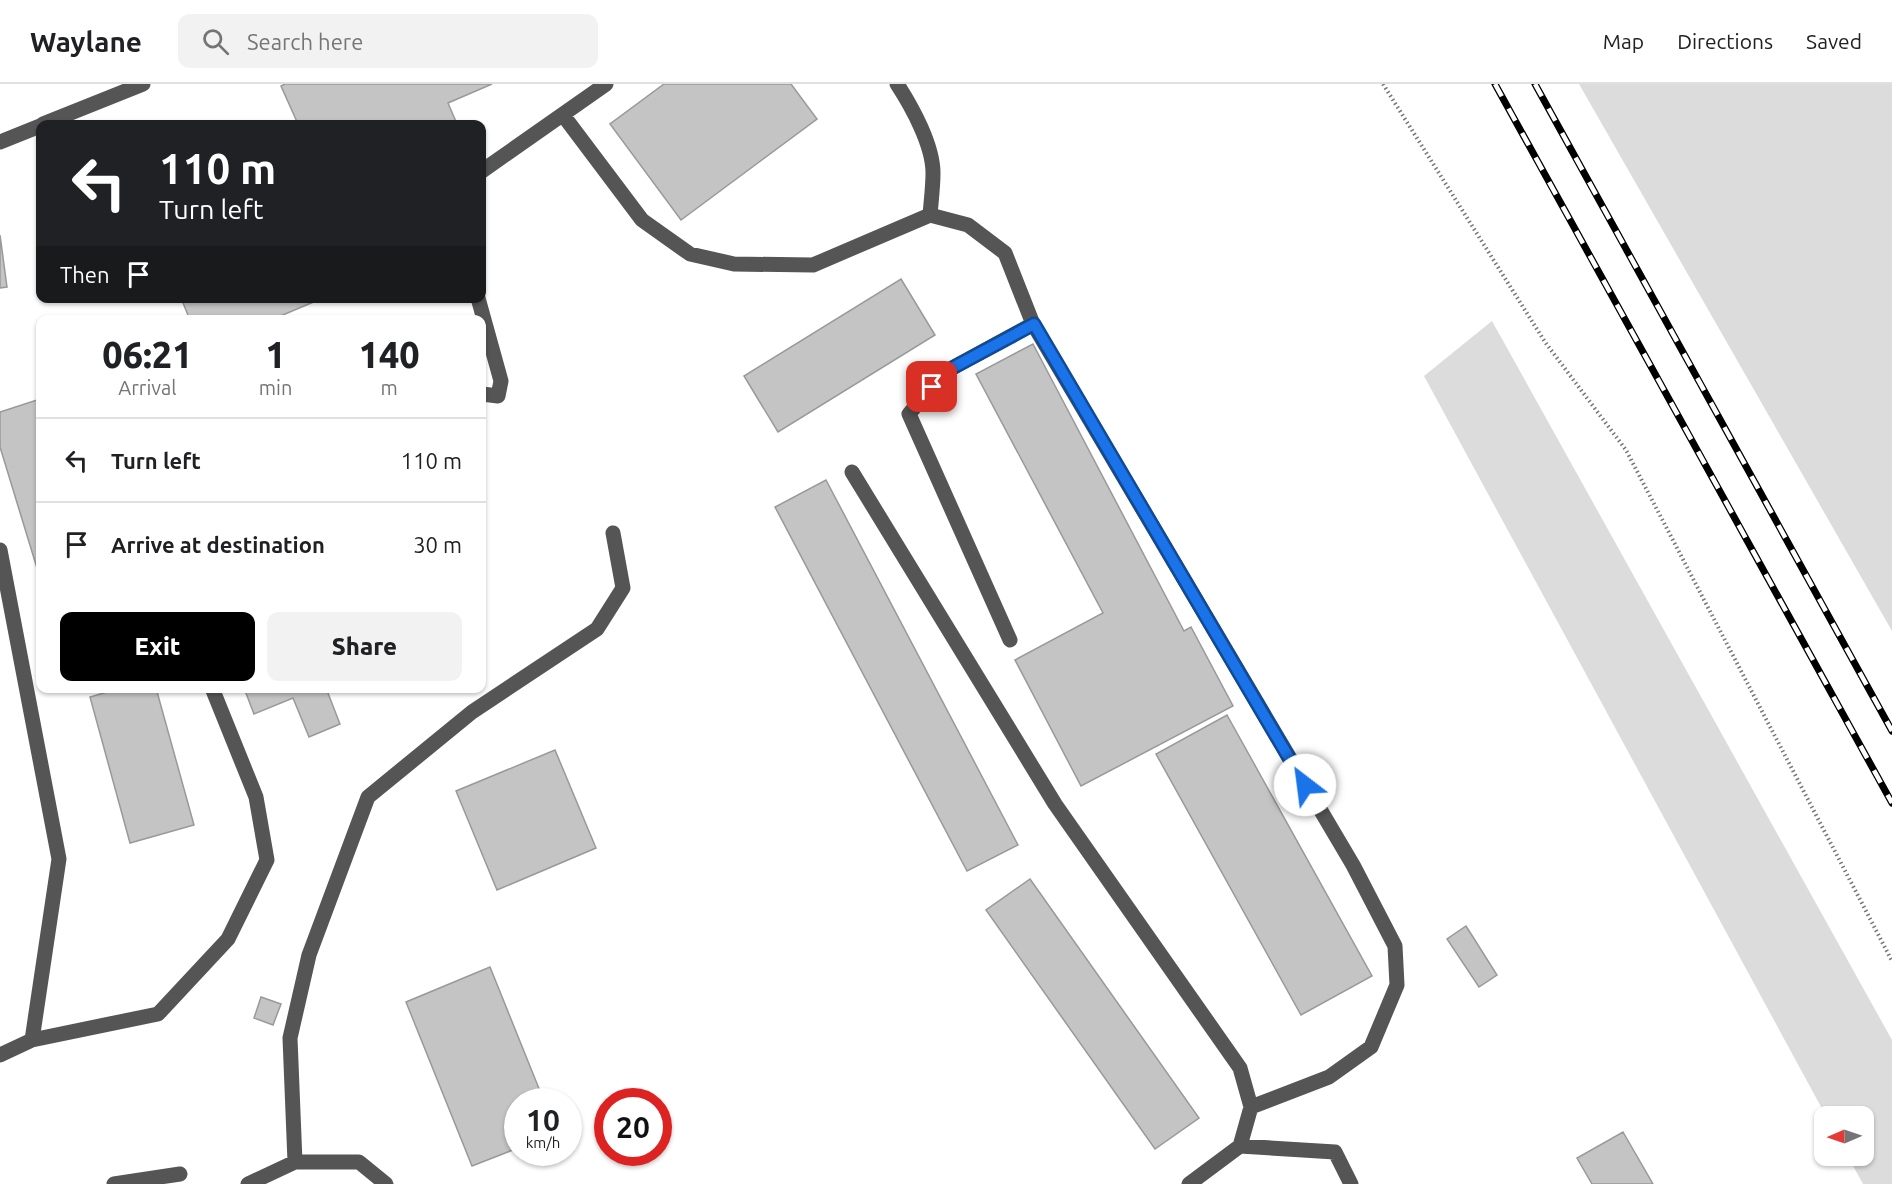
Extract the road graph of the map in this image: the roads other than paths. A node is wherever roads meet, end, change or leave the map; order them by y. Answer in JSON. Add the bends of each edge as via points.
{"nodes":[{"id":1,"x":143,"y":84,"type":"edge"},
{"id":2,"x":606,"y":84,"type":"edge"},
{"id":3,"x":897,"y":84,"type":"edge"},
{"id":4,"x":563,"y":115,"type":"junction"},
{"id":5,"x":54,"y":120,"type":"edge"},
{"id":6,"x":36,"y":127,"type":"edge"},
{"id":7,"x":0,"y":142,"type":"edge"},
{"id":8,"x":486,"y":168,"type":"edge"},
{"id":9,"x":930,"y":215,"type":"junction"},
{"id":10,"x":1034,"y":324,"type":"junction"},
{"id":11,"x":486,"y":327,"type":"edge"},
{"id":12,"x":486,"y":394,"type":"edge"},
{"id":13,"x":852,"y":472,"type":"dead end"},
{"id":14,"x":613,"y":533,"type":"dead end"},
{"id":15,"x":0,"y":550,"type":"edge"},
{"id":16,"x":1010,"y":640,"type":"dead end"},
{"id":17,"x":214,"y":693,"type":"edge"},
{"id":18,"x":32,"y":1040,"type":"junction"},
{"id":19,"x":0,"y":1055,"type":"edge"},
{"id":20,"x":1251,"y":1107,"type":"junction"},
{"id":21,"x":1240,"y":1146,"type":"junction"},
{"id":22,"x":295,"y":1162,"type":"junction"},
{"id":23,"x":180,"y":1174,"type":"dead end"},
{"id":24,"x":114,"y":1184,"type":"edge"},
{"id":25,"x":248,"y":1184,"type":"edge"},
{"id":26,"x":386,"y":1184,"type":"edge"},
{"id":27,"x":1189,"y":1184,"type":"edge"},
{"id":28,"x":1351,"y":1184,"type":"edge"}],
"edges":[{"from":1,"to":5,"type":"lane"},
{"from":2,"to":4,"type":"lane"},
{"from":3,"to":9,"type":"lane","via":[[927,142],[933,171]]},
{"from":4,"to":8,"type":"lane"},
{"from":4,"to":9,"type":"lane","via":[[642,220],[690,254],[734,264],[813,265]]},
{"from":6,"to":7,"type":"lane"},
{"from":9,"to":10,"type":"lane","via":[[968,225],[1005,253]]},
{"from":10,"to":16,"type":"lane","via":[[943,373],[909,414]]},
{"from":10,"to":20,"type":"lane","via":[[1353,865],[1395,945],[1397,984],[1371,1047],[1329,1077]]},
{"from":11,"to":12,"type":"lane","via":[[501,381],[498,396]]},
{"from":13,"to":20,"type":"lane","via":[[1054,804],[1240,1068]]},
{"from":14,"to":22,"type":"lane","via":[[623,588],[597,629],[472,712],[368,797],[309,955],[290,1038]]},
{"from":15,"to":18,"type":"lane","via":[[59,859]]},
{"from":17,"to":18,"type":"lane","via":[[255,797],[267,860],[228,939],[158,1014]]},
{"from":18,"to":19,"type":"lane"},
{"from":20,"to":21,"type":"lane"},
{"from":21,"to":27,"type":"lane"},
{"from":21,"to":28,"type":"lane","via":[[1335,1152]]},
{"from":22,"to":25,"type":"lane"},
{"from":22,"to":26,"type":"lane","via":[[359,1162]]},
{"from":23,"to":24,"type":"lane"}]}
